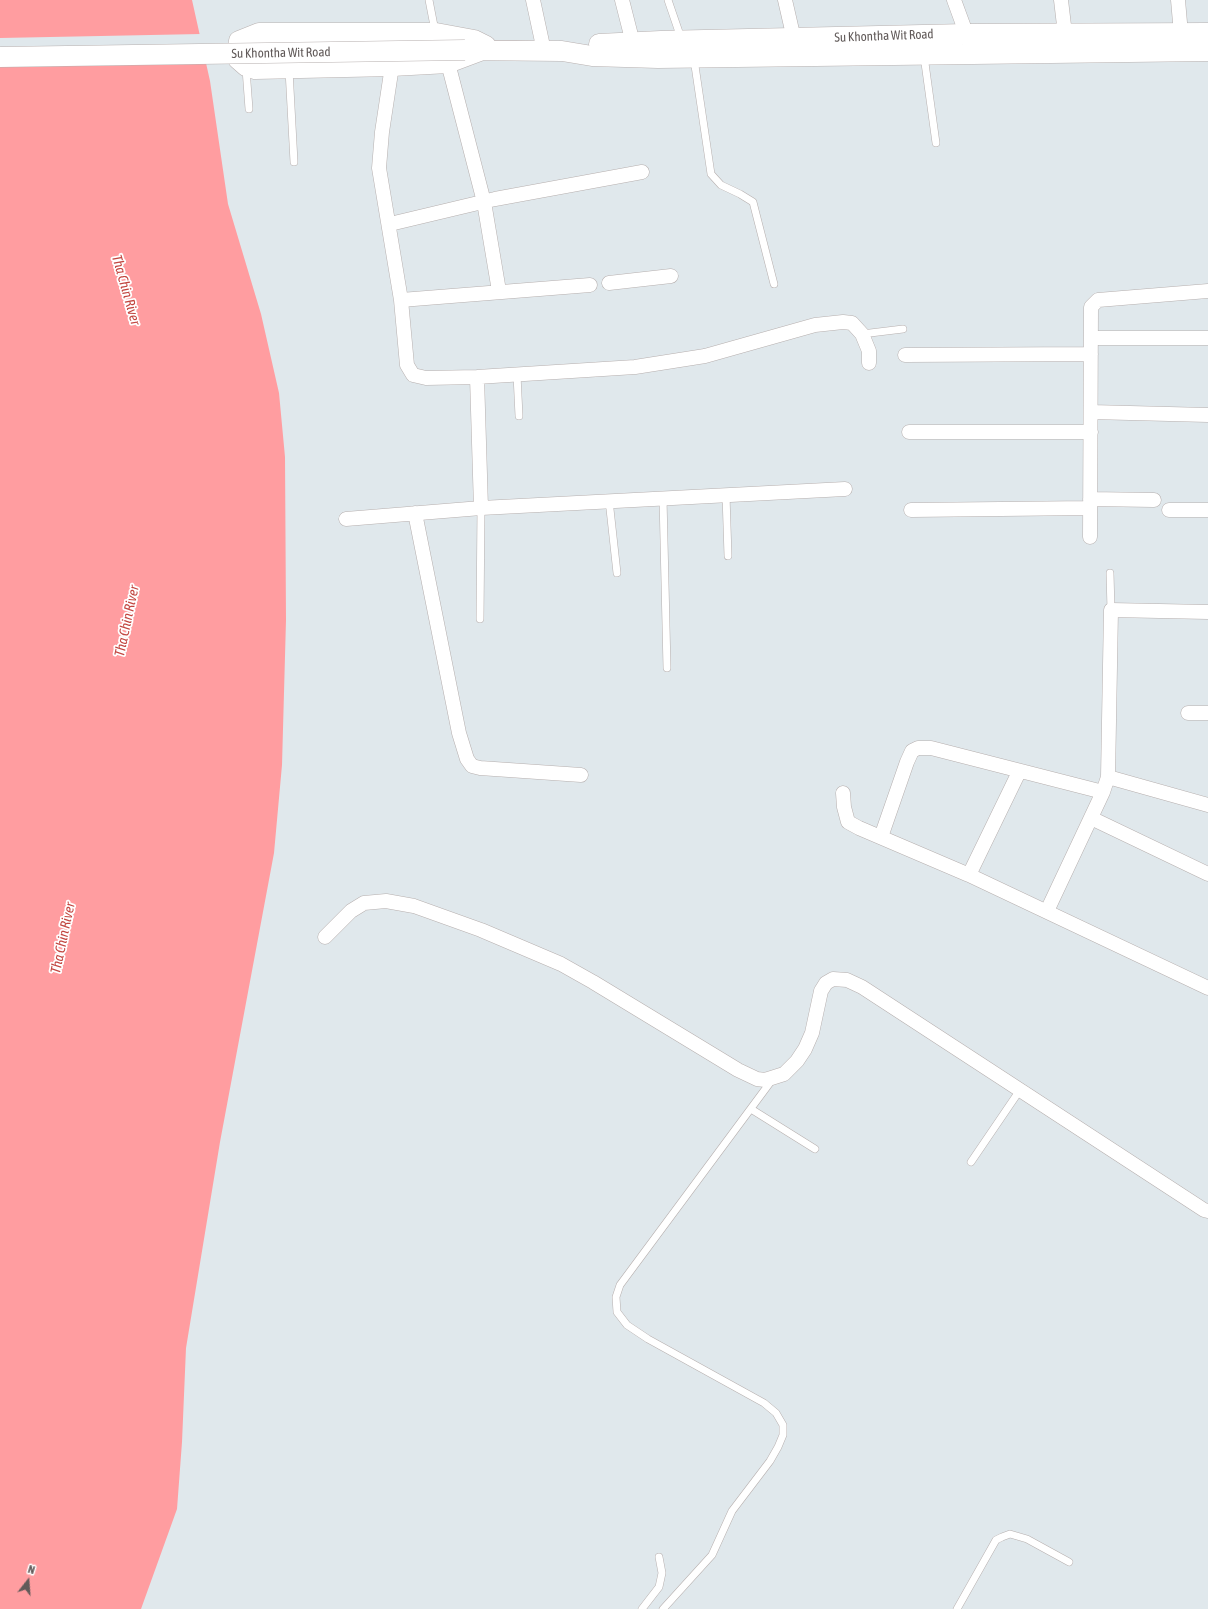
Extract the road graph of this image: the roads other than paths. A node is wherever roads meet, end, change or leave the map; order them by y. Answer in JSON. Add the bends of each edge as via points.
{"nodes":[{"id":1,"x":429,"y":0,"type":"edge"},
{"id":2,"x":533,"y":0,"type":"edge"},
{"id":3,"x":622,"y":0,"type":"edge"},
{"id":4,"x":668,"y":0,"type":"edge"},
{"id":5,"x":785,"y":0,"type":"edge"},
{"id":6,"x":954,"y":0,"type":"edge"},
{"id":7,"x":1061,"y":0,"type":"edge"},
{"id":8,"x":1178,"y":0,"type":"edge"},
{"id":9,"x":436,"y":33,"type":"junction"},
{"id":10,"x":1208,"y":33,"type":"edge"},
{"id":11,"x":966,"y":34,"type":"junction"},
{"id":12,"x":1065,"y":34,"type":"junction"},
{"id":13,"x":1181,"y":34,"type":"junction"},
{"id":14,"x":794,"y":39,"type":"junction"},
{"id":15,"x":682,"y":40,"type":"junction"},
{"id":16,"x":886,"y":46,"type":"junction"},
{"id":17,"x":480,"y":50,"type":"junction"},
{"id":18,"x":634,"y":50,"type":"junction"},
{"id":19,"x":553,"y":51,"type":"junction"},
{"id":20,"x":1208,"y":51,"type":"edge"},
{"id":21,"x":974,"y":54,"type":"junction"},
{"id":22,"x":924,"y":55,"type":"junction"},
{"id":23,"x":0,"y":57,"type":"edge"},
{"id":24,"x":693,"y":57,"type":"junction"},
{"id":25,"x":448,"y":63,"type":"junction"},
{"id":26,"x":246,"y":66,"type":"junction"},
{"id":27,"x":392,"y":66,"type":"junction"},
{"id":28,"x":289,"y":68,"type":"junction"},
{"id":29,"x":249,"y":108,"type":"dead end"},
{"id":30,"x":936,"y":143,"type":"dead end"},
{"id":31,"x":294,"y":162,"type":"dead end"},
{"id":32,"x":642,"y":172,"type":"dead end"},
{"id":33,"x":484,"y":202,"type":"junction"},
{"id":34,"x":390,"y":224,"type":"junction"},
{"id":35,"x":671,"y":276,"type":"dead end"},
{"id":36,"x":609,"y":283,"type":"dead end"},
{"id":37,"x":774,"y":284,"type":"dead end"},
{"id":38,"x":590,"y":285,"type":"dead end"},
{"id":39,"x":499,"y":291,"type":"junction"},
{"id":40,"x":1208,"y":291,"type":"edge"},
{"id":41,"x":401,"y":300,"type":"junction"},
{"id":42,"x":902,"y":329,"type":"dead end"},
{"id":43,"x":862,"y":334,"type":"junction"},
{"id":44,"x":1091,"y":338,"type":"junction"},
{"id":45,"x":1208,"y":338,"type":"edge"},
{"id":46,"x":1091,"y":354,"type":"junction"},
{"id":47,"x":905,"y":355,"type":"dead end"},
{"id":48,"x":869,"y":363,"type":"dead end"},
{"id":49,"x":517,"y":375,"type":"junction"},
{"id":50,"x":477,"y":377,"type":"junction"},
{"id":51,"x":1091,"y":412,"type":"junction"},
{"id":52,"x":1208,"y":415,"type":"edge"},
{"id":53,"x":519,"y":416,"type":"dead end"},
{"id":54,"x":909,"y":432,"type":"dead end"},
{"id":55,"x":1091,"y":432,"type":"junction"},
{"id":56,"x":845,"y":489,"type":"dead end"},
{"id":57,"x":726,"y":495,"type":"junction"},
{"id":58,"x":663,"y":498,"type":"junction"},
{"id":59,"x":609,"y":500,"type":"junction"},
{"id":60,"x":1154,"y":500,"type":"dead end"},
{"id":61,"x":1090,"y":503,"type":"junction"},
{"id":62,"x":481,"y":508,"type":"junction"},
{"id":63,"x":910,"y":510,"type":"dead end"},
{"id":64,"x":1169,"y":510,"type":"dead end"},
{"id":65,"x":1208,"y":510,"type":"edge"},
{"id":66,"x":415,"y":513,"type":"junction"},
{"id":67,"x":346,"y":518,"type":"dead end"},
{"id":68,"x":1090,"y":537,"type":"dead end"},
{"id":69,"x":728,"y":556,"type":"dead end"},
{"id":70,"x":617,"y":573,"type":"dead end"},
{"id":71,"x":1110,"y":573,"type":"dead end"},
{"id":72,"x":1111,"y":610,"type":"junction"},
{"id":73,"x":1208,"y":612,"type":"edge"},
{"id":74,"x":480,"y":619,"type":"dead end"},
{"id":75,"x":667,"y":668,"type":"dead end"},
{"id":76,"x":1188,"y":713,"type":"dead end"},
{"id":77,"x":1208,"y":713,"type":"edge"},
{"id":78,"x":1019,"y":772,"type":"junction"},
{"id":79,"x":581,"y":775,"type":"dead end"},
{"id":80,"x":1108,"y":777,"type":"junction"},
{"id":81,"x":1103,"y":792,"type":"junction"},
{"id":82,"x":843,"y":793,"type":"dead end"},
{"id":83,"x":1208,"y":805,"type":"edge"},
{"id":84,"x":1091,"y":818,"type":"junction"},
{"id":85,"x":881,"y":837,"type":"junction"},
{"id":86,"x":1208,"y":874,"type":"edge"},
{"id":87,"x":969,"y":875,"type":"junction"},
{"id":88,"x":1047,"y":911,"type":"junction"},
{"id":89,"x":325,"y":937,"type":"dead end"},
{"id":90,"x":1208,"y":988,"type":"edge"},
{"id":91,"x":773,"y":1079,"type":"junction"},
{"id":92,"x":1020,"y":1090,"type":"junction"},
{"id":93,"x":751,"y":1109,"type":"junction"},
{"id":94,"x":815,"y":1150,"type":"dead end"},
{"id":95,"x":971,"y":1162,"type":"dead end"},
{"id":96,"x":1208,"y":1211,"type":"edge"},
{"id":97,"x":659,"y":1558,"type":"dead end"},
{"id":98,"x":1069,"y":1562,"type":"dead end"},
{"id":99,"x":642,"y":1609,"type":"edge"},
{"id":100,"x":663,"y":1609,"type":"edge"},
{"id":101,"x":957,"y":1609,"type":"edge"}],
"edges":[{"from":1,"to":9,"type":"lane"},
{"from":2,"to":19,"type":"street"},
{"from":3,"to":18,"type":"street"},
{"from":4,"to":15,"type":"lane"},
{"from":5,"to":14,"type":"street"},
{"from":6,"to":11,"type":"street"},
{"from":7,"to":12,"type":"street"},
{"from":8,"to":13,"type":"street"},
{"from":9,"to":17,"type":"main road","via":[[474,40]]},
{"from":9,"to":26,"type":"main road","via":[[259,33],[239,42],[238,59]]},
{"from":10,"to":13,"type":"main road","name":"Su Khontha Wit Road"},
{"from":11,"to":12,"type":"main road","name":"Su Khontha Wit Road"},
{"from":11,"to":16,"type":"main road","name":"Su Khontha Wit Road"},
{"from":11,"to":21,"type":"street"},
{"from":12,"to":13,"type":"main road","name":"Su Khontha Wit Road"},
{"from":14,"to":15,"type":"main road","name":"Su Khontha Wit Road"},
{"from":14,"to":16,"type":"main road","name":"Su Khontha Wit Road"},
{"from":15,"to":18,"type":"main road","name":"Su Khontha Wit Road"},
{"from":16,"to":22,"type":"main road","name":"Su Khontha Wit Road"},
{"from":16,"to":24,"type":"main road","name":"Su Khontha Wit Road"},
{"from":17,"to":19,"type":"main road","name":"Su Khontha Wit Road"},
{"from":17,"to":23,"type":"main road","name":"Su Khontha Wit Road","bridge":true},
{"from":17,"to":25,"type":"main road"},
{"from":18,"to":19,"type":"main road","name":"Su Khontha Wit Road","via":[[594,44]]},
{"from":18,"to":24,"type":"main road","name":"Su Khontha Wit Road"},
{"from":20,"to":21,"type":"main road","name":"Su Khontha Wit Road"},
{"from":21,"to":22,"type":"main road","name":"Su Khontha Wit Road"},
{"from":22,"to":30,"type":"lane"},
{"from":24,"to":37,"type":"lane","via":[[711,174],[720,185],[753,202]]},
{"from":25,"to":27,"type":"main road"},
{"from":25,"to":33,"type":"street"},
{"from":26,"to":28,"type":"main road","via":[[255,69]]},
{"from":26,"to":29,"type":"lane"},
{"from":27,"to":28,"type":"main road"},
{"from":27,"to":34,"type":"street","via":[[379,168]]},
{"from":28,"to":31,"type":"lane"},
{"from":32,"to":33,"type":"street"},
{"from":33,"to":34,"type":"street"},
{"from":33,"to":39,"type":"street"},
{"from":34,"to":41,"type":"street"},
{"from":35,"to":36,"type":"street"},
{"from":38,"to":39,"type":"street"},
{"from":39,"to":41,"type":"street"},
{"from":40,"to":44,"type":"street","via":[[1098,300],[1091,307]]},
{"from":41,"to":50,"type":"street","via":[[407,365],[413,375],[426,378]]},
{"from":42,"to":43,"type":"lane"},
{"from":43,"to":48,"type":"street","via":[[869,351]]},
{"from":43,"to":49,"type":"street","via":[[852,324],[843,322],[815,324],[705,356],[635,367]]},
{"from":44,"to":45,"type":"street"},
{"from":44,"to":46,"type":"street"},
{"from":46,"to":47,"type":"street"},
{"from":46,"to":51,"type":"street"},
{"from":49,"to":50,"type":"street"},
{"from":49,"to":53,"type":"lane"},
{"from":50,"to":62,"type":"street"},
{"from":51,"to":52,"type":"street"},
{"from":51,"to":55,"type":"street"},
{"from":54,"to":55,"type":"street"},
{"from":55,"to":61,"type":"street"},
{"from":56,"to":57,"type":"street"},
{"from":57,"to":58,"type":"street"},
{"from":57,"to":69,"type":"lane"},
{"from":58,"to":59,"type":"street"},
{"from":58,"to":75,"type":"lane"},
{"from":59,"to":62,"type":"street"},
{"from":59,"to":70,"type":"lane"},
{"from":60,"to":61,"type":"street"},
{"from":61,"to":63,"type":"street"},
{"from":61,"to":68,"type":"street"},
{"from":62,"to":66,"type":"street"},
{"from":62,"to":74,"type":"lane"},
{"from":64,"to":65,"type":"street"},
{"from":66,"to":67,"type":"street"},
{"from":66,"to":79,"type":"street","via":[[459,733],[467,759],[472,766],[480,768]]},
{"from":71,"to":72,"type":"lane"},
{"from":72,"to":73,"type":"street"},
{"from":72,"to":80,"type":"street"},
{"from":76,"to":77,"type":"street"},
{"from":78,"to":81,"type":"street"},
{"from":78,"to":85,"type":"street","via":[[931,748],[918,748],[912,751],[907,762]]},
{"from":78,"to":87,"type":"street"},
{"from":80,"to":81,"type":"street"},
{"from":80,"to":83,"type":"street"},
{"from":81,"to":84,"type":"street"},
{"from":82,"to":85,"type":"street","via":[[848,822]]},
{"from":84,"to":86,"type":"street"},
{"from":84,"to":88,"type":"street"},
{"from":85,"to":87,"type":"street"},
{"from":87,"to":88,"type":"street"},
{"from":88,"to":90,"type":"street"},
{"from":89,"to":91,"type":"street","via":[[364,903],[386,901],[414,906],[481,930],[562,964],[738,1070],[757,1080]]},
{"from":91,"to":92,"type":"street","via":[[784,1074],[797,1061],[804,1049],[812,1033],[821,991],[826,983],[847,980],[862,987]]},
{"from":91,"to":93,"type":"lane"},
{"from":92,"to":95,"type":"lane"},
{"from":92,"to":96,"type":"street"},
{"from":93,"to":94,"type":"lane"},
{"from":93,"to":100,"type":"lane","via":[[620,1285],[616,1297],[617,1312],[627,1325],[764,1403],[776,1413],[783,1425],[783,1435],[778,1447],[732,1511],[712,1555]]},
{"from":97,"to":99,"type":"lane","via":[[662,1573],[659,1587]]},
{"from":98,"to":101,"type":"lane","via":[[1026,1539],[1010,1534],[1002,1536],[996,1540]]}]}
